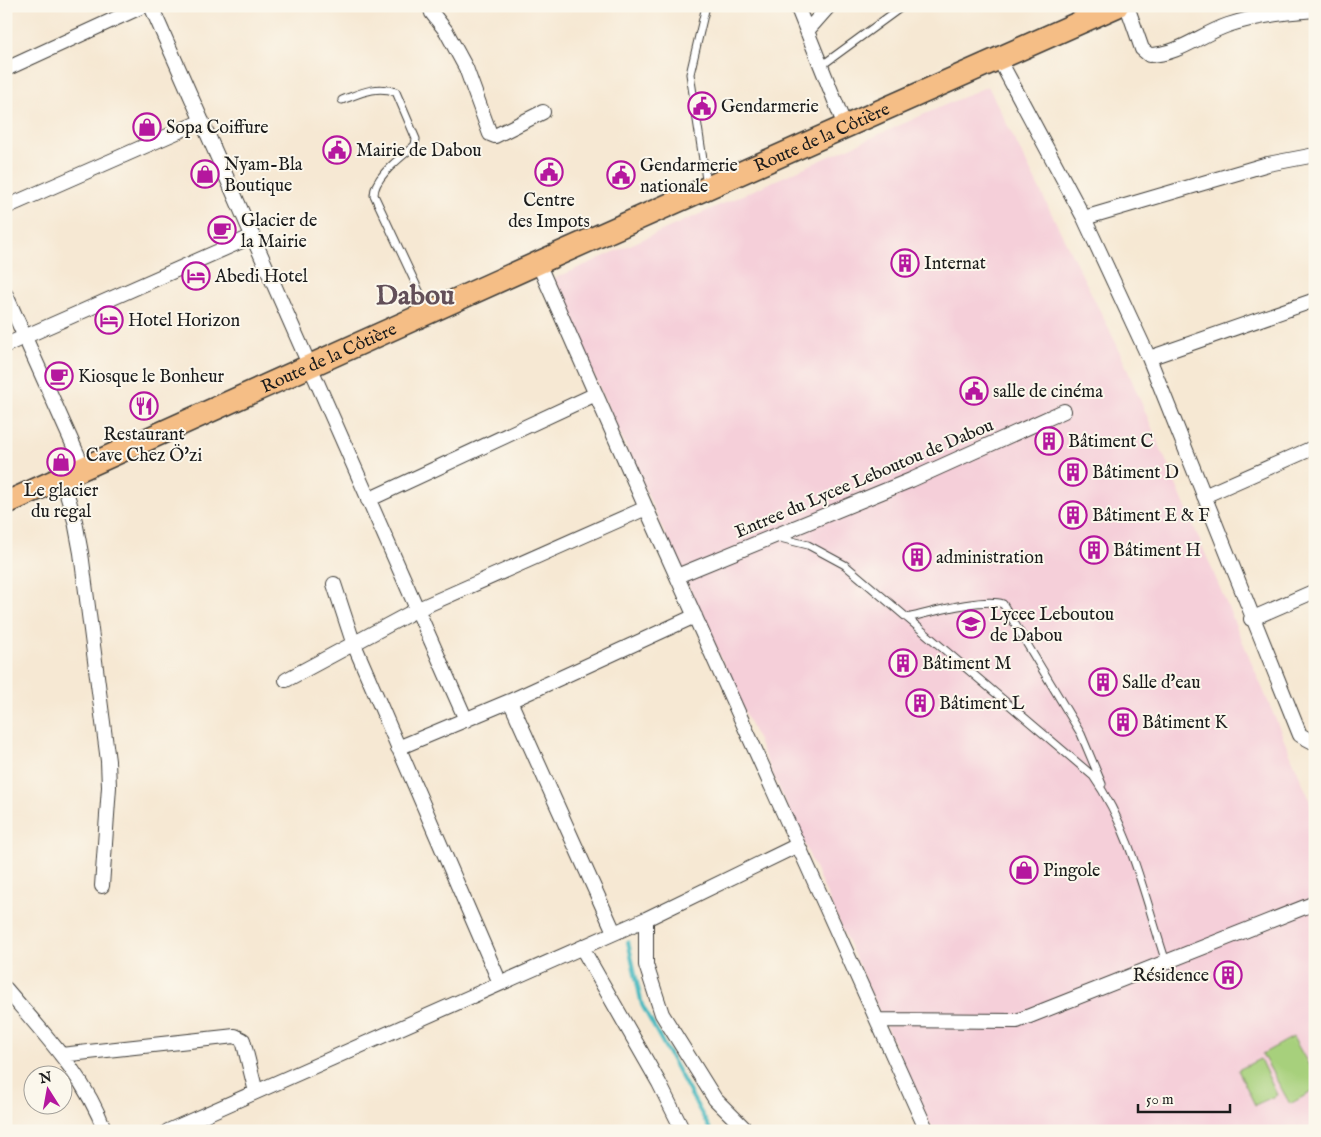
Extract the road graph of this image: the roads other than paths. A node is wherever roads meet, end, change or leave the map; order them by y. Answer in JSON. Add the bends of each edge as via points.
{"nodes":[{"id":1,"x":143,"y":6,"type":"edge"},
{"id":2,"x":150,"y":6,"type":"edge"},
{"id":3,"x":430,"y":6,"type":"edge"},
{"id":4,"x":706,"y":6,"type":"edge"},
{"id":5,"x":797,"y":6,"type":"edge"},
{"id":6,"x":829,"y":6,"type":"edge"},
{"id":7,"x":903,"y":6,"type":"edge"},
{"id":8,"x":1117,"y":6,"type":"edge"},
{"id":9,"x":1127,"y":6,"type":"edge"},
{"id":10,"x":1315,"y":10,"type":"edge"},
{"id":11,"x":807,"y":31,"type":"junction"},
{"id":12,"x":999,"y":59,"type":"junction"},
{"id":13,"x":821,"y":66,"type":"junction"},
{"id":14,"x":6,"y":69,"type":"edge"},
{"id":15,"x":342,"y":100,"type":"dead end"},
{"id":16,"x":543,"y":112,"type":"dead end"},
{"id":17,"x":202,"y":121,"type":"junction"},
{"id":18,"x":845,"y":126,"type":"junction"},
{"id":19,"x":1315,"y":155,"type":"edge"},
{"id":20,"x":707,"y":189,"type":"junction"},
{"id":21,"x":6,"y":207,"type":"edge"},
{"id":22,"x":1084,"y":218,"type":"junction"},
{"id":23,"x":253,"y":236,"type":"junction"},
{"id":24,"x":538,"y":263,"type":"junction"},
{"id":25,"x":6,"y":294,"type":"edge"},
{"id":26,"x":1315,"y":300,"type":"edge"},
{"id":27,"x":429,"y":313,"type":"junction"},
{"id":28,"x":25,"y":337,"type":"junction"},
{"id":29,"x":6,"y":345,"type":"edge"},
{"id":30,"x":1148,"y":358,"type":"junction"},
{"id":31,"x":310,"y":365,"type":"junction"},
{"id":32,"x":596,"y":394,"type":"junction"},
{"id":33,"x":1064,"y":411,"type":"dead end"},
{"id":34,"x":1315,"y":447,"type":"edge"},
{"id":35,"x":84,"y":469,"type":"junction"},
{"id":36,"x":62,"y":478,"type":"junction"},
{"id":37,"x":1204,"y":496,"type":"junction"},
{"id":38,"x":368,"y":500,"type":"junction"},
{"id":39,"x":6,"y":503,"type":"edge"},
{"id":40,"x":646,"y":508,"type":"junction"},
{"id":41,"x":774,"y":537,"type":"junction"},
{"id":42,"x":677,"y":576,"type":"junction"},
{"id":43,"x":334,"y":584,"type":"dead end"},
{"id":44,"x":1315,"y":591,"type":"edge"},
{"id":45,"x":416,"y":610,"type":"junction"},
{"id":46,"x":695,"y":616,"type":"junction"},
{"id":47,"x":907,"y":618,"type":"junction"},
{"id":48,"x":1251,"y":619,"type":"junction"},
{"id":49,"x":353,"y":642,"type":"junction"},
{"id":50,"x":286,"y":680,"type":"dead end"},
{"id":51,"x":510,"y":702,"type":"junction"},
{"id":52,"x":466,"y":720,"type":"junction"},
{"id":53,"x":1315,"y":743,"type":"edge"},
{"id":54,"x":398,"y":748,"type":"junction"},
{"id":55,"x":1108,"y":798,"type":"junction"},
{"id":56,"x":798,"y":845,"type":"junction"},
{"id":57,"x":102,"y":886,"type":"dead end"},
{"id":58,"x":1315,"y":903,"type":"edge"},
{"id":59,"x":646,"y":919,"type":"junction"},
{"id":60,"x":614,"y":932,"type":"junction"},
{"id":61,"x":582,"y":948,"type":"junction"},
{"id":62,"x":1166,"y":962,"type":"junction"},
{"id":63,"x":500,"y":983,"type":"junction"},
{"id":64,"x":6,"y":989,"type":"edge"},
{"id":65,"x":878,"y":1020,"type":"junction"},
{"id":66,"x":61,"y":1054,"type":"junction"},
{"id":67,"x":256,"y":1092,"type":"junction"},
{"id":68,"x":105,"y":1131,"type":"edge"},
{"id":69,"x":168,"y":1131,"type":"edge"},
{"id":70,"x":683,"y":1131,"type":"edge"},
{"id":71,"x":747,"y":1131,"type":"edge"},
{"id":72,"x":927,"y":1131,"type":"edge"}],
"edges":[{"from":1,"to":14,"type":"street"},
{"from":2,"to":17,"type":"street"},
{"from":3,"to":16,"type":"street","via":[[466,68],[490,134],[495,136]]},
{"from":4,"to":20,"type":"lane","via":[[690,74]]},
{"from":5,"to":11,"type":"street"},
{"from":6,"to":11,"type":"street"},
{"from":7,"to":13,"type":"lane"},
{"from":8,"to":12,"type":"main road","name":"Route de la Côtière"},
{"from":9,"to":10,"type":"street","via":[[1142,49],[1149,55],[1164,55],[1228,25],[1270,15]]},
{"from":11,"to":13,"type":"street"},
{"from":12,"to":18,"type":"main road","name":"Route de la Côtière"},
{"from":12,"to":22,"type":"street"},
{"from":13,"to":18,"type":"street"},
{"from":15,"to":27,"type":"lane","via":[[373,88],[396,92],[416,139],[415,144],[380,179],[374,195]]},
{"from":17,"to":21,"type":"street"},
{"from":17,"to":23,"type":"street"},
{"from":18,"to":20,"type":"main road","name":"Route de la Côtière"},
{"from":19,"to":22,"type":"street","via":[[1268,164]]},
{"from":20,"to":24,"type":"main road","name":"Route de la Côtière"},
{"from":22,"to":30,"type":"street"},
{"from":23,"to":28,"type":"street"},
{"from":23,"to":31,"type":"street"},
{"from":24,"to":27,"type":"main road","name":"Route de la Côtière"},
{"from":24,"to":32,"type":"street"},
{"from":25,"to":28,"type":"street"},
{"from":26,"to":30,"type":"street"},
{"from":27,"to":31,"type":"main road","name":"Route de la Côtière"},
{"from":28,"to":29,"type":"street"},
{"from":28,"to":35,"type":"street"},
{"from":30,"to":37,"type":"street"},
{"from":31,"to":35,"type":"main road","name":"Route de la Côtière"},
{"from":31,"to":38,"type":"street"},
{"from":32,"to":38,"type":"street"},
{"from":32,"to":40,"type":"street"},
{"from":33,"to":41,"type":"street","name":"Entree du Lycee Leboutou de Dabou"},
{"from":34,"to":37,"type":"street"},
{"from":35,"to":36,"type":"main road","name":"Route de la Côtière"},
{"from":36,"to":39,"type":"main road","name":"Route de la Côtière"},
{"from":36,"to":57,"type":"street","via":[[81,553],[108,761]]},
{"from":37,"to":48,"type":"street"},
{"from":38,"to":45,"type":"street"},
{"from":40,"to":42,"type":"street"},
{"from":40,"to":45,"type":"street"},
{"from":41,"to":42,"type":"street","name":"Entree du Lycee Leboutou de Dabou"},
{"from":41,"to":47,"type":"lane","via":[[808,545],[845,565]]},
{"from":42,"to":46,"type":"street"},
{"from":43,"to":49,"type":"street"},
{"from":44,"to":48,"type":"street"},
{"from":45,"to":49,"type":"street"},
{"from":45,"to":52,"type":"street"},
{"from":46,"to":51,"type":"street"},
{"from":46,"to":56,"type":"street"},
{"from":47,"to":55,"type":"lane","via":[[1093,776]]},
{"from":47,"to":55,"type":"lane","via":[[981,603],[996,601],[1003,604],[1080,734]]},
{"from":48,"to":53,"type":"street","via":[[1300,735]]},
{"from":49,"to":50,"type":"street"},
{"from":49,"to":54,"type":"street"},
{"from":51,"to":52,"type":"street"},
{"from":51,"to":60,"type":"street"},
{"from":52,"to":54,"type":"street"},
{"from":54,"to":63,"type":"street"},
{"from":55,"to":62,"type":"lane","via":[[1123,831]]},
{"from":56,"to":59,"type":"street"},
{"from":56,"to":65,"type":"street"},
{"from":58,"to":62,"type":"street"},
{"from":59,"to":60,"type":"street"},
{"from":59,"to":71,"type":"street","via":[[646,965],[662,1014],[715,1099]]},
{"from":60,"to":61,"type":"street"},
{"from":61,"to":63,"type":"street"},
{"from":61,"to":70,"type":"street"},
{"from":62,"to":65,"type":"street","via":[[1017,1020]]},
{"from":63,"to":67,"type":"street"},
{"from":64,"to":66,"type":"street"},
{"from":65,"to":72,"type":"street"},
{"from":66,"to":67,"type":"street","via":[[235,1036],[243,1040]]},
{"from":66,"to":68,"type":"street","via":[[94,1101]]},
{"from":67,"to":69,"type":"street"}]}
